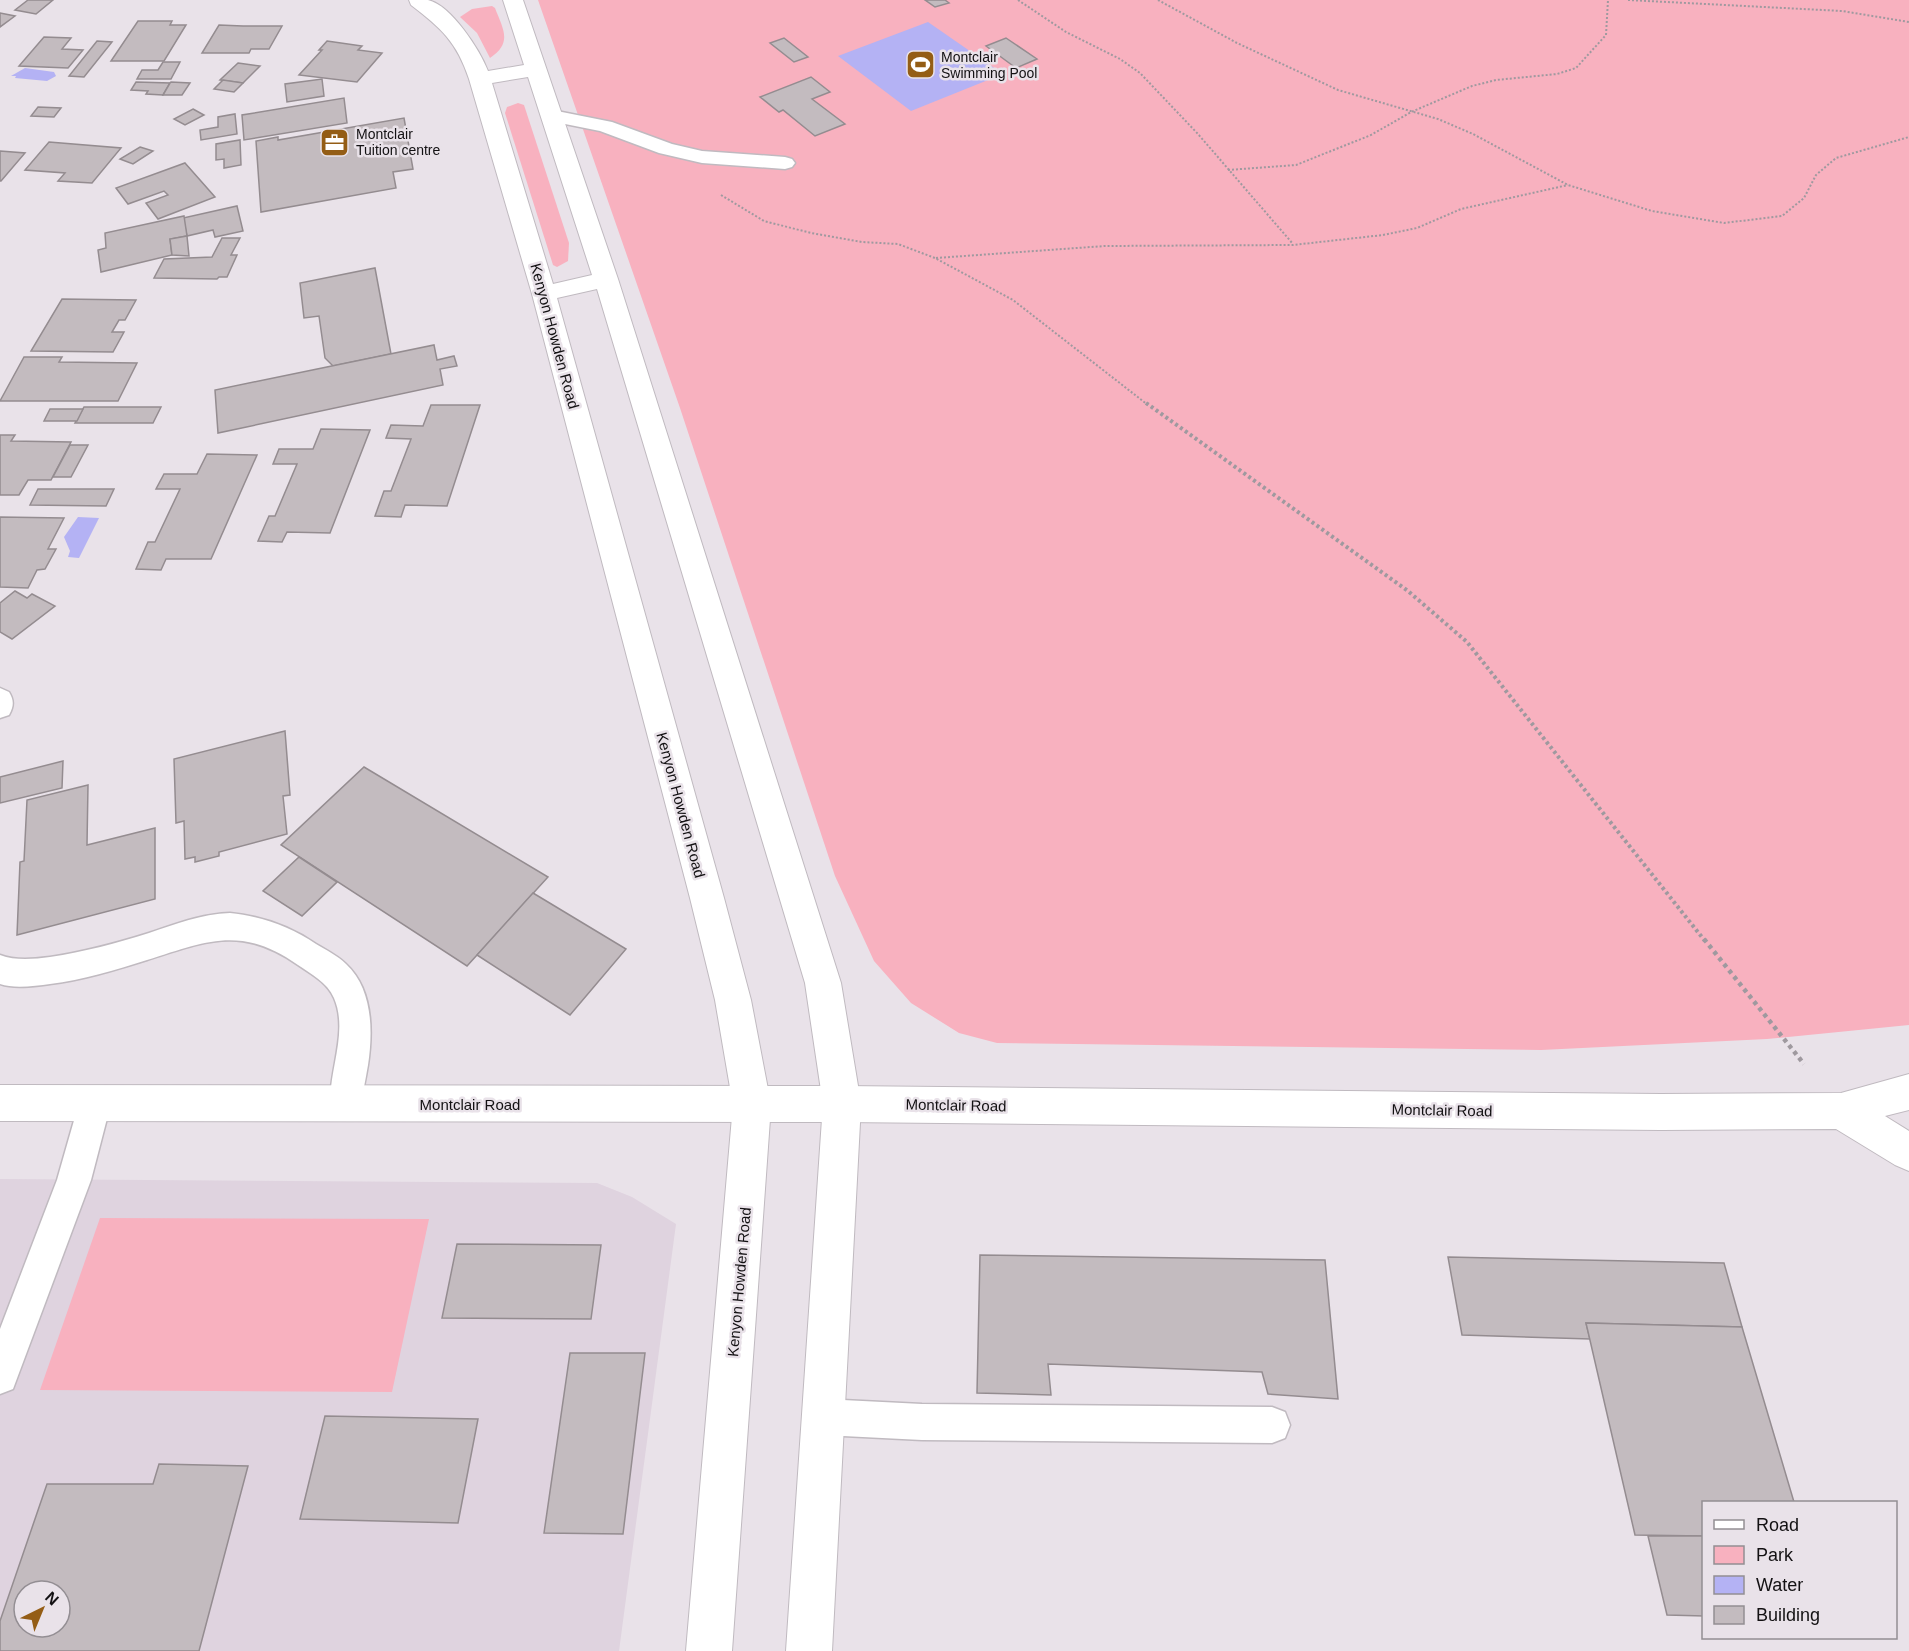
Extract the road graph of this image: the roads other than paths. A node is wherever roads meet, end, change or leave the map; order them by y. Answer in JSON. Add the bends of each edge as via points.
{"nodes":[{"id":1,"x":417,"y":0,"type":"edge"},
{"id":2,"x":451,"y":0,"type":"edge"},
{"id":3,"x":513,"y":0,"type":"edge"},
{"id":4,"x":536,"y":69,"type":"junction"},
{"id":5,"x":480,"y":79,"type":"junction"},
{"id":6,"x":552,"y":116,"type":"junction"},
{"id":7,"x":785,"y":163,"type":"dead end"},
{"id":8,"x":606,"y":279,"type":"junction"},
{"id":9,"x":544,"y":294,"type":"junction"},
{"id":10,"x":0,"y":699,"type":"edge"},
{"id":11,"x":0,"y":707,"type":"edge"},
{"id":12,"x":0,"y":969,"type":"edge"},
{"id":13,"x":1909,"y":1092,"type":"edge"},
{"id":14,"x":0,"y":1103,"type":"edge"},
{"id":15,"x":94,"y":1103,"type":"junction"},
{"id":16,"x":345,"y":1103,"type":"junction"},
{"id":17,"x":842,"y":1104,"type":"junction"},
{"id":18,"x":752,"y":1105,"type":"junction"},
{"id":19,"x":1841,"y":1111,"type":"junction"},
{"id":20,"x":1909,"y":1152,"type":"edge"},
{"id":21,"x":0,"y":1376,"type":"edge"},
{"id":22,"x":823,"y":1417,"type":"junction"},
{"id":23,"x":1272,"y":1425,"type":"dead end"},
{"id":24,"x":709,"y":1651,"type":"edge"},
{"id":25,"x":809,"y":1651,"type":"edge"}],
"edges":[{"from":1,"to":2,"type":"street"},
{"from":1,"to":5,"type":"street","name":"Kenyon Howden Road","via":[[462,38],[472,53]]},
{"from":3,"to":4,"type":"street"},
{"from":4,"to":5,"type":"street"},
{"from":4,"to":6,"type":"street"},
{"from":5,"to":9,"type":"street","name":"Kenyon Howden Road"},
{"from":6,"to":7,"type":"lane","via":[[605,126],[666,149],[739,162]]},
{"from":6,"to":8,"type":"street"},
{"from":8,"to":9,"type":"street"},
{"from":8,"to":17,"type":"street","via":[[823,983]]},
{"from":9,"to":18,"type":"street","name":"Kenyon Howden Road","via":[[733,1000]]},
{"from":10,"to":11,"type":"lane"},
{"from":12,"to":16,"type":"lane","via":[[44,973],[90,964],[217,926],[273,936],[302,950],[339,978],[353,1004],[356,1028]]},
{"from":13,"to":19,"type":"street","name":"Montclair Road"},
{"from":14,"to":15,"type":"street","name":"Montclair Road"},
{"from":15,"to":16,"type":"street","name":"Montclair Road"},
{"from":15,"to":21,"type":"lane","via":[[74,1180]]},
{"from":16,"to":18,"type":"street","name":"Montclair Road"},
{"from":17,"to":18,"type":"street","name":"Montclair Road"},
{"from":17,"to":19,"type":"street","name":"Montclair Road"},
{"from":17,"to":22,"type":"street"},
{"from":18,"to":24,"type":"street","name":"Kenyon Howden Road"},
{"from":19,"to":20,"type":"street"},
{"from":22,"to":23,"type":"lane","via":[[922,1422]]},
{"from":22,"to":25,"type":"street"}]}
